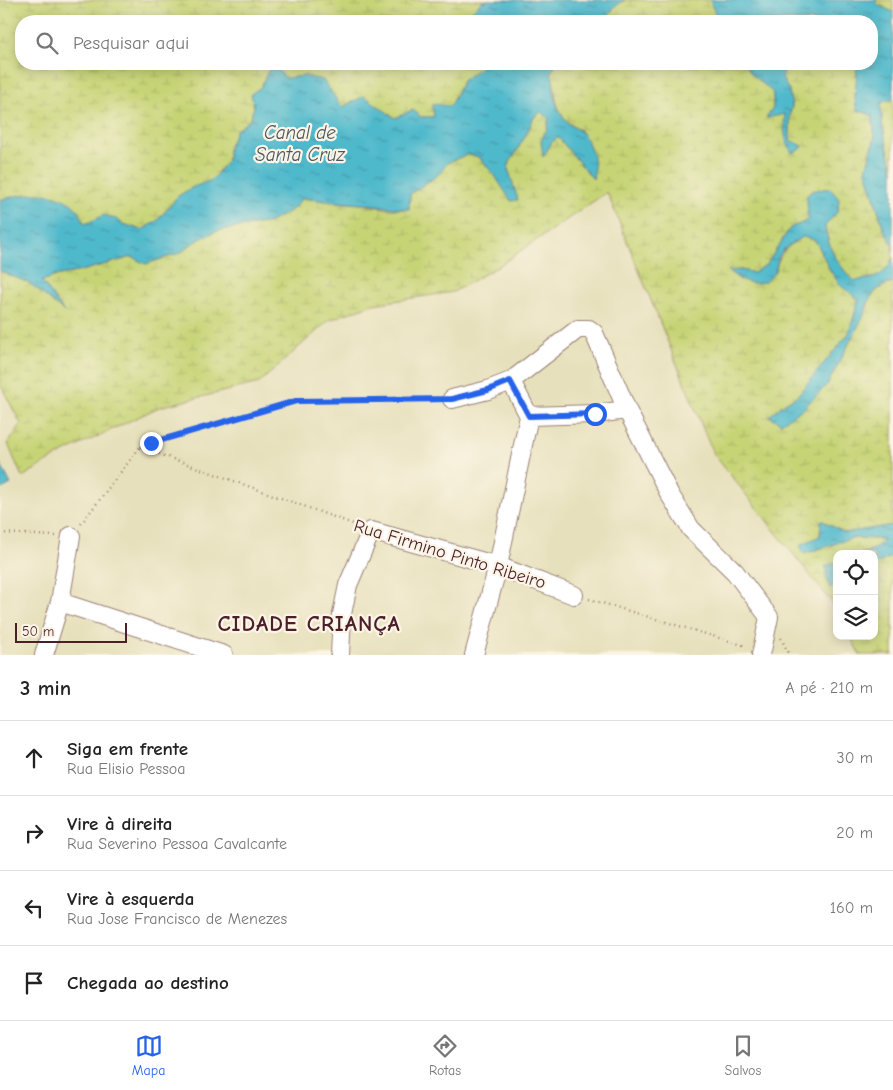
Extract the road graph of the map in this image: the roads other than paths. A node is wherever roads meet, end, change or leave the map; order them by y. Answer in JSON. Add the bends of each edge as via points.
{"nodes":[{"id":1,"x":510,"y":381,"type":"junction"},
{"id":2,"x":452,"y":399,"type":"road end"},
{"id":3,"x":627,"y":410,"type":"junction"},
{"id":4,"x":529,"y":416,"type":"junction"},
{"id":5,"x":71,"y":536,"type":"road end"},
{"id":6,"x":498,"y":566,"type":"junction"},
{"id":7,"x":574,"y":595,"type":"road end"},
{"id":8,"x":60,"y":602,"type":"junction"},
{"id":9,"x":762,"y":653,"type":"edge"},
{"id":10,"x":44,"y":655,"type":"edge"},
{"id":11,"x":224,"y":655,"type":"edge"},
{"id":12,"x":340,"y":655,"type":"edge"},
{"id":13,"x":474,"y":655,"type":"edge"}],
"edges":[{"from":1,"to":2,"type":"street"},
{"from":1,"to":3,"type":"street","via":[[578,329],[589,329],[594,333]]},
{"from":1,"to":4,"type":"street"},
{"from":3,"to":4,"type":"street"},
{"from":3,"to":9,"type":"street","via":[[691,529],[734,572],[770,617]]},
{"from":4,"to":6,"type":"street"},
{"from":5,"to":8,"type":"street"},
{"from":6,"to":7,"type":"street","name":"Rua Firmino Pinto Ribeiro"},
{"from":6,"to":12,"type":"street","name":"Rua Firmino Pinto Ribeiro","via":[[371,531],[348,585],[342,614]]},
{"from":6,"to":13,"type":"street"},
{"from":8,"to":10,"type":"street"},
{"from":8,"to":11,"type":"street"}]}
